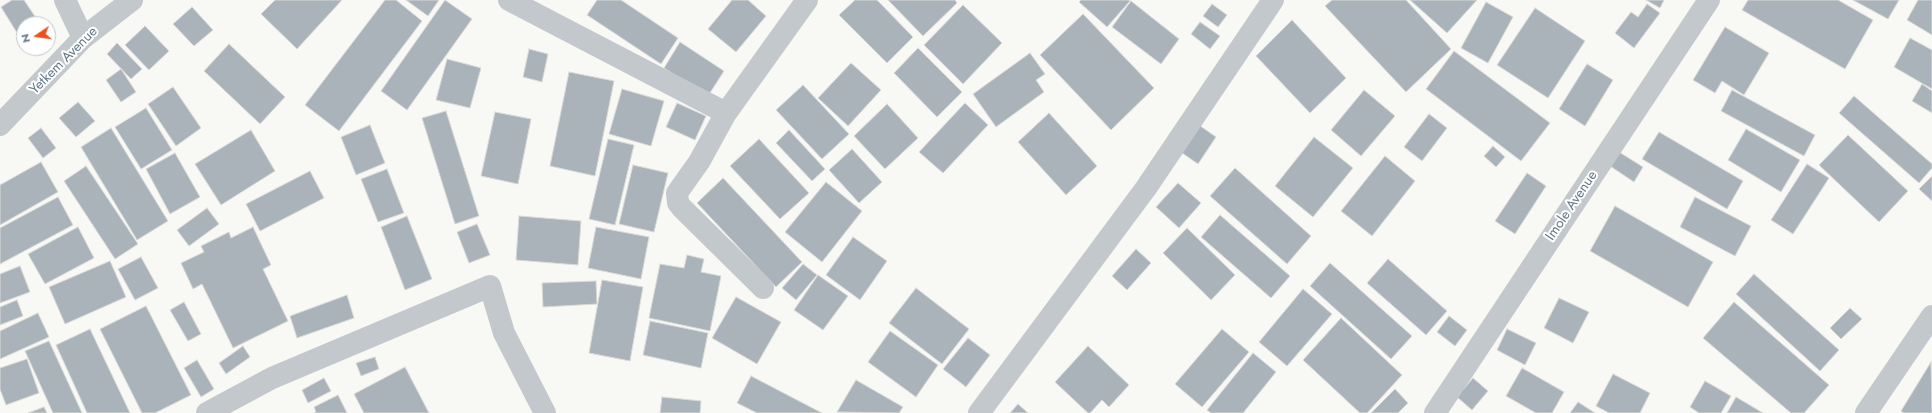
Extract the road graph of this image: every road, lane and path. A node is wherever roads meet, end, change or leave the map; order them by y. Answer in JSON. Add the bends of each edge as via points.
{"nodes":[{"id":1,"x":65,"y":0,"type":"edge"},
{"id":2,"x":132,"y":0,"type":"edge"},
{"id":3,"x":509,"y":0,"type":"edge"},
{"id":4,"x":807,"y":0,"type":"edge"},
{"id":5,"x":1273,"y":0,"type":"edge"},
{"id":6,"x":1709,"y":0,"type":"edge"},
{"id":7,"x":83,"y":38,"type":"junction"},
{"id":8,"x":726,"y":113,"type":"junction"},
{"id":9,"x":0,"y":125,"type":"edge"},
{"id":10,"x":763,"y":288,"type":"dead end"},
{"id":11,"x":1932,"y":316,"type":"edge"},
{"id":12,"x":207,"y":413,"type":"edge"},
{"id":13,"x":545,"y":413,"type":"edge"},
{"id":14,"x":979,"y":413,"type":"edge"},
{"id":15,"x":1435,"y":413,"type":"edge"},
{"id":16,"x":1866,"y":413,"type":"edge"}],
"edges":[{"from":1,"to":7,"type":"street"},
{"from":2,"to":7,"type":"street","name":"Yetkem Avenue"},
{"from":3,"to":8,"type":"street"},
{"from":4,"to":8,"type":"street"},
{"from":5,"to":14,"type":"street","via":[[1146,188]]},
{"from":6,"to":15,"type":"street","name":"Imole Avenue"},
{"from":7,"to":9,"type":"street","name":"Yetkem Avenue"},
{"from":8,"to":10,"type":"street","via":[[699,162],[677,193],[678,202]]},
{"from":11,"to":16,"type":"street"},
{"from":12,"to":13,"type":"street","via":[[272,378],[490,286],[504,333]]}]}
